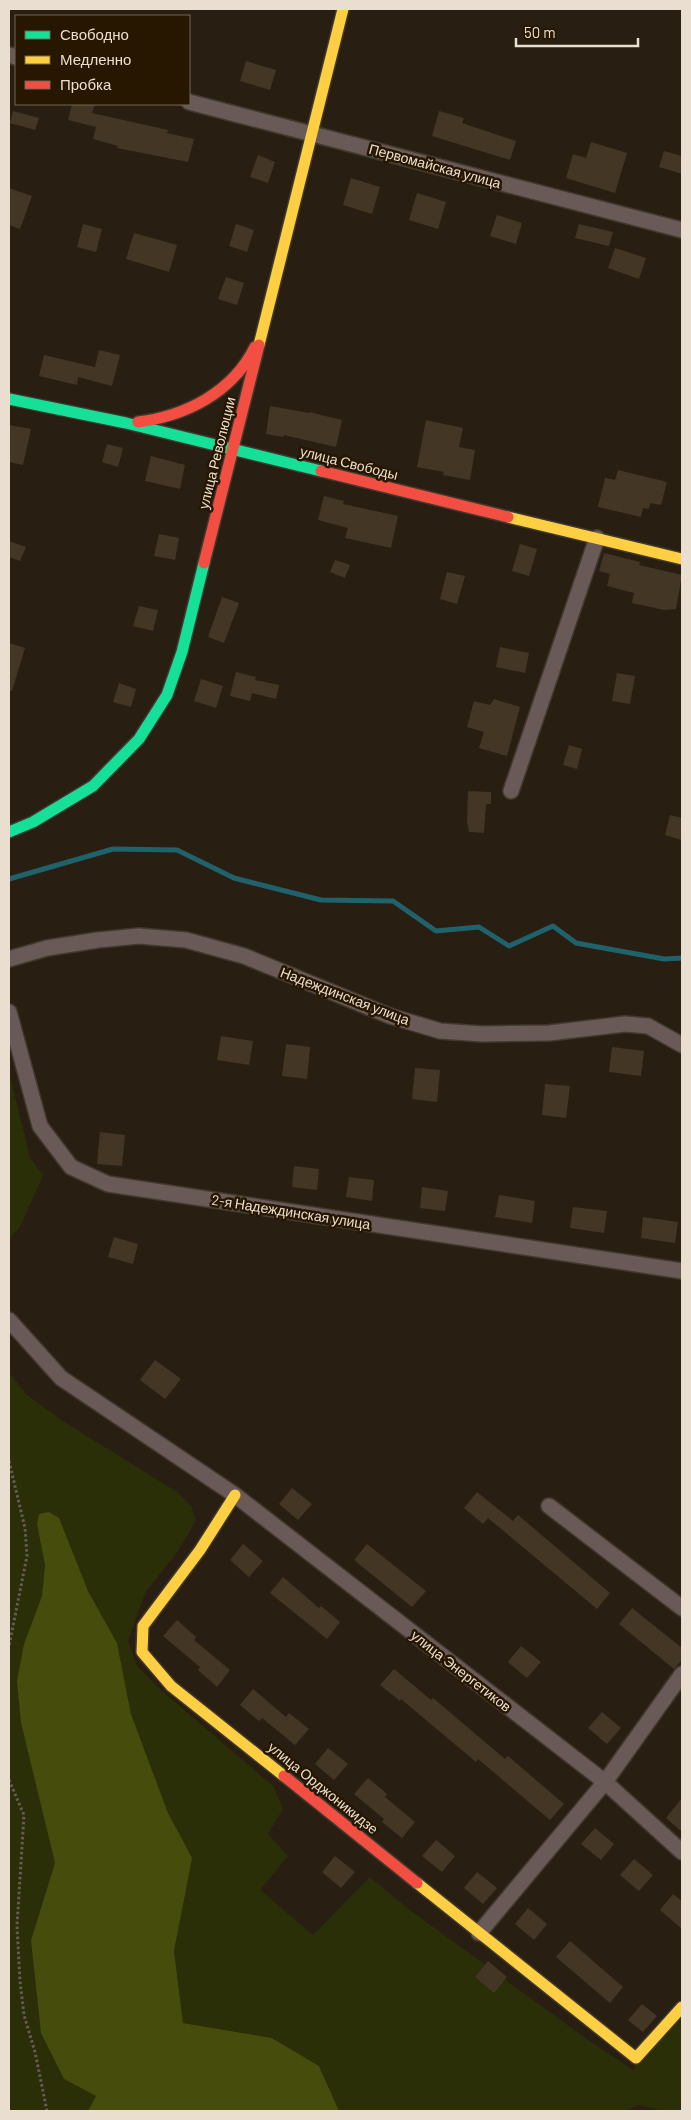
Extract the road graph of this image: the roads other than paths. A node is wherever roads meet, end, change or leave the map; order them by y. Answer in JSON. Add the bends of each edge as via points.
{"nodes":[{"id":1,"x":343,"y":9,"type":"edge"},
{"id":2,"x":190,"y":102,"type":"edge"},
{"id":3,"x":312,"y":134,"type":"junction"},
{"id":4,"x":682,"y":230,"type":"edge"},
{"id":5,"x":267,"y":317,"type":"junction"},
{"id":6,"x":9,"y":399,"type":"edge"},
{"id":7,"x":126,"y":423,"type":"junction"},
{"id":8,"x":233,"y":450,"type":"junction"},
{"id":9,"x":598,"y":538,"type":"junction"},
{"id":10,"x":682,"y":559,"type":"edge"},
{"id":11,"x":511,"y":791,"type":"dead end"},
{"id":12,"x":9,"y":832,"type":"edge"},
{"id":13,"x":9,"y":959,"type":"edge"},
{"id":14,"x":9,"y":1012,"type":"edge"},
{"id":15,"x":682,"y":1045,"type":"edge"},
{"id":16,"x":682,"y":1272,"type":"edge"},
{"id":17,"x":9,"y":1320,"type":"edge"},
{"id":18,"x":235,"y":1495,"type":"junction"},
{"id":19,"x":548,"y":1506,"type":"dead end"},
{"id":20,"x":682,"y":1608,"type":"edge"},
{"id":21,"x":682,"y":1674,"type":"edge"},
{"id":22,"x":605,"y":1782,"type":"junction"},
{"id":23,"x":682,"y":1852,"type":"edge"},
{"id":24,"x":479,"y":1933,"type":"junction"},
{"id":25,"x":682,"y":2007,"type":"edge"}],
"edges":[{"from":1,"to":3,"type":"street","name":"улица Революции"},
{"from":2,"to":3,"type":"street","name":"Первомайская улица"},
{"from":3,"to":4,"type":"street","name":"Первомайская улица"},
{"from":3,"to":5,"type":"street","name":"улица Революции"},
{"from":5,"to":7,"type":"street","via":[[252,353],[229,381],[196,405],[160,420]]},
{"from":5,"to":8,"type":"street","name":"улица Революции"},
{"from":6,"to":7,"type":"street","name":"улица Свободы"},
{"from":7,"to":8,"type":"street","name":"улица Свободы"},
{"from":8,"to":9,"type":"street","name":"улица Свободы"},
{"from":8,"to":12,"type":"street","name":"улица Революции","via":[[182,652],[167,696],[140,739],[94,786],[33,822]]},
{"from":9,"to":10,"type":"street","name":"улица Свободы"},
{"from":9,"to":11,"type":"street"},
{"from":13,"to":15,"type":"street","name":"Надеждинская улица","via":[[47,948],[98,940],[139,936],[186,940],[244,956],[390,1016],[440,1031],[549,1033],[625,1024],[648,1026]]},
{"from":14,"to":16,"type":"street","name":"2-я Надеждинская улица","via":[[40,1126],[71,1166],[108,1184]]},
{"from":17,"to":18,"type":"street","name":"улица Энергетиков","via":[[61,1378]]},
{"from":18,"to":22,"type":"street","name":"улица Энергетиков"},
{"from":18,"to":24,"type":"street","name":"улица Орджоникидзе","via":[[200,1550],[143,1626],[142,1652],[170,1686]]},
{"from":19,"to":20,"type":"street"},
{"from":21,"to":22,"type":"street"},
{"from":22,"to":23,"type":"street","name":"улица Энергетиков"},
{"from":22,"to":24,"type":"street"},
{"from":24,"to":25,"type":"street","name":"улица Орджоникидзе","via":[[636,2058]]}]}
